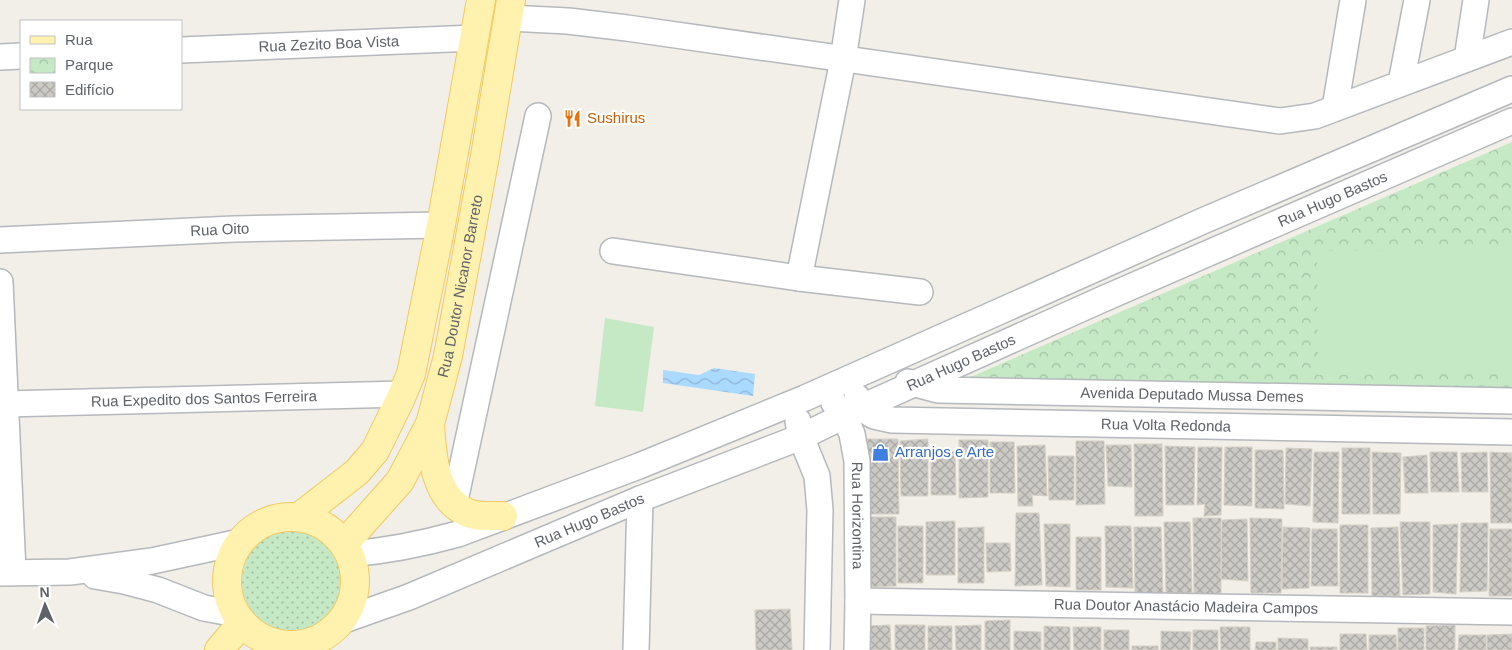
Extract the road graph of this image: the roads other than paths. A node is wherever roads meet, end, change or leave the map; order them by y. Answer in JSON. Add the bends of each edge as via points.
{"nodes":[{"id":1,"x":481,"y":0,"type":"edge"},
{"id":2,"x":852,"y":0,"type":"edge"},
{"id":3,"x":1353,"y":0,"type":"edge"},
{"id":4,"x":1417,"y":0,"type":"edge"},
{"id":5,"x":1476,"y":0,"type":"edge"},
{"id":6,"x":510,"y":9,"type":"edge"},
{"id":7,"x":475,"y":38,"type":"junction"},
{"id":8,"x":1512,"y":42,"type":"edge"},
{"id":9,"x":182,"y":50,"type":"edge"},
{"id":10,"x":20,"y":56,"type":"edge"},
{"id":11,"x":0,"y":57,"type":"edge"},
{"id":12,"x":1467,"y":59,"type":"junction"},
{"id":13,"x":843,"y":60,"type":"junction"},
{"id":14,"x":1402,"y":83,"type":"junction"},
{"id":15,"x":1512,"y":89,"type":"edge"},
{"id":16,"x":1335,"y":108,"type":"junction"},
{"id":17,"x":538,"y":116,"type":"dead end"},
{"id":18,"x":1512,"y":121,"type":"edge"},
{"id":19,"x":441,"y":225,"type":"junction"},
{"id":20,"x":0,"y":240,"type":"edge"},
{"id":21,"x":613,"y":251,"type":"dead end"},
{"id":22,"x":799,"y":278,"type":"junction"},
{"id":23,"x":0,"y":282,"type":"edge"},
{"id":24,"x":920,"y":292,"type":"dead end"},
{"id":25,"x":868,"y":371,"type":"junction"},
{"id":26,"x":913,"y":384,"type":"junction"},
{"id":27,"x":403,"y":394,"type":"junction"},
{"id":28,"x":812,"y":395,"type":"junction"},
{"id":29,"x":1512,"y":401,"type":"edge"},
{"id":30,"x":5,"y":404,"type":"junction"},
{"id":31,"x":852,"y":412,"type":"junction"},
{"id":32,"x":430,"y":424,"type":"junction"},
{"id":33,"x":1512,"y":432,"type":"edge"},
{"id":34,"x":801,"y":437,"type":"junction"},
{"id":35,"x":640,"y":499,"type":"junction"},
{"id":36,"x":454,"y":506,"type":"junction"},
{"id":37,"x":503,"y":516,"type":"junction"},
{"id":38,"x":299,"y":517,"type":"junction"},
{"id":39,"x":240,"y":542,"type":"junction"},
{"id":40,"x":347,"y":549,"type":"junction"},
{"id":41,"x":6,"y":572,"type":"edge"},
{"id":42,"x":70,"y":572,"type":"junction"},
{"id":43,"x":858,"y":601,"type":"junction"},
{"id":44,"x":1512,"y":612,"type":"edge"},
{"id":45,"x":239,"y":619,"type":"junction"},
{"id":46,"x":341,"y":621,"type":"junction"},
{"id":47,"x":271,"y":646,"type":"edge"},
{"id":48,"x":219,"y":650,"type":"edge"},
{"id":49,"x":636,"y":650,"type":"edge"},
{"id":50,"x":817,"y":650,"type":"edge"},
{"id":51,"x":857,"y":650,"type":"edge"}],
"edges":[{"from":1,"to":7,"type":"main road","name":"Rua Doutor Nicanor Barreto"},
{"from":2,"to":13,"type":"street"},
{"from":3,"to":16,"type":"street"},
{"from":4,"to":14,"type":"street"},
{"from":5,"to":12,"type":"street"},
{"from":6,"to":13,"type":"street","via":[[568,21]]},
{"from":6,"to":32,"type":"main road","name":"Rua Doutor Nicanor Barreto","via":[[448,356]]},
{"from":7,"to":9,"type":"street","name":"Rua Zezito Boa Vista"},
{"from":7,"to":19,"type":"main road","name":"Rua Doutor Nicanor Barreto"},
{"from":8,"to":12,"type":"street"},
{"from":10,"to":11,"type":"street"},
{"from":12,"to":14,"type":"street"},
{"from":13,"to":16,"type":"street","via":[[1280,121],[1315,116]]},
{"from":13,"to":22,"type":"street"},
{"from":14,"to":16,"type":"street"},
{"from":15,"to":25,"type":"street","via":[[1205,220]]},
{"from":17,"to":36,"type":"street"},
{"from":18,"to":26,"type":"street","name":"Rua Hugo Bastos"},
{"from":19,"to":20,"type":"street","name":"Rua Oito","via":[[234,229]]},
{"from":19,"to":27,"type":"main road","name":"Rua Doutor Nicanor Barreto","via":[[416,352]]},
{"from":21,"to":22,"type":"street"},
{"from":22,"to":24,"type":"street"},
{"from":23,"to":30,"type":"street"},
{"from":25,"to":26,"type":"street","name":"Avenida Deputado Mussa Demes"},
{"from":25,"to":28,"type":"street"},
{"from":25,"to":31,"type":"street","via":[[855,389]]},
{"from":26,"to":29,"type":"street","name":"Avenida Deputado Mussa Demes","via":[[938,390]]},
{"from":26,"to":31,"type":"street","name":"Rua Hugo Bastos"},
{"from":27,"to":30,"type":"street","name":"Rua Expedito dos Santos Ferreira"},
{"from":27,"to":38,"type":"main road","name":"Rua Doutor Nicanor Barreto","via":[[375,451],[356,472]]},
{"from":28,"to":31,"type":"street","name":"Rua Horizontina","via":[[830,398]]},
{"from":28,"to":34,"type":"street","via":[[800,408]]},
{"from":28,"to":37,"type":"street","via":[[640,466]]},
{"from":30,"to":41,"type":"street"},
{"from":31,"to":33,"type":"street","name":"Rua Volta Redonda","via":[[892,420]]},
{"from":31,"to":34,"type":"street","name":"Rua Hugo Bastos"},
{"from":31,"to":43,"type":"street","name":"Rua Horizontina","via":[[857,461]]},
{"from":32,"to":36,"type":"main road","via":[[432,456],[438,480]]},
{"from":32,"to":40,"type":"main road","name":"Rua Doutor Nicanor Barreto","via":[[400,481]]},
{"from":34,"to":35,"type":"street","name":"Rua Hugo Bastos"},
{"from":34,"to":50,"type":"street","via":[[817,476],[820,510]]},
{"from":35,"to":46,"type":"street","name":"Rua Hugo Bastos","via":[[409,597]]},
{"from":35,"to":49,"type":"street"},
{"from":36,"to":37,"type":"main road","via":[[470,514]]},
{"from":37,"to":40,"type":"street","via":[[435,540],[380,551]]},
{"from":38,"to":39,"type":"main road","via":[[278,519],[257,527]]},
{"from":38,"to":40,"type":"main road","via":[[320,524],[337,536]]},
{"from":39,"to":42,"type":"street","via":[[152,561]]},
{"from":39,"to":45,"type":"main road","via":[[231,558],[227,577],[229,597]]},
{"from":40,"to":46,"type":"main road","via":[[355,571],[355,589]]},
{"from":41,"to":42,"type":"street"},
{"from":42,"to":45,"type":"street","via":[[158,590]]},
{"from":43,"to":44,"type":"street","name":"Rua Doutor Anastácio Madeira Campos"},
{"from":43,"to":51,"type":"street","name":"Rua Horizontina"},
{"from":45,"to":47,"type":"main road"},
{"from":45,"to":48,"type":"main road"},
{"from":46,"to":47,"type":"main road","via":[[328,634],[311,642]]}]}
